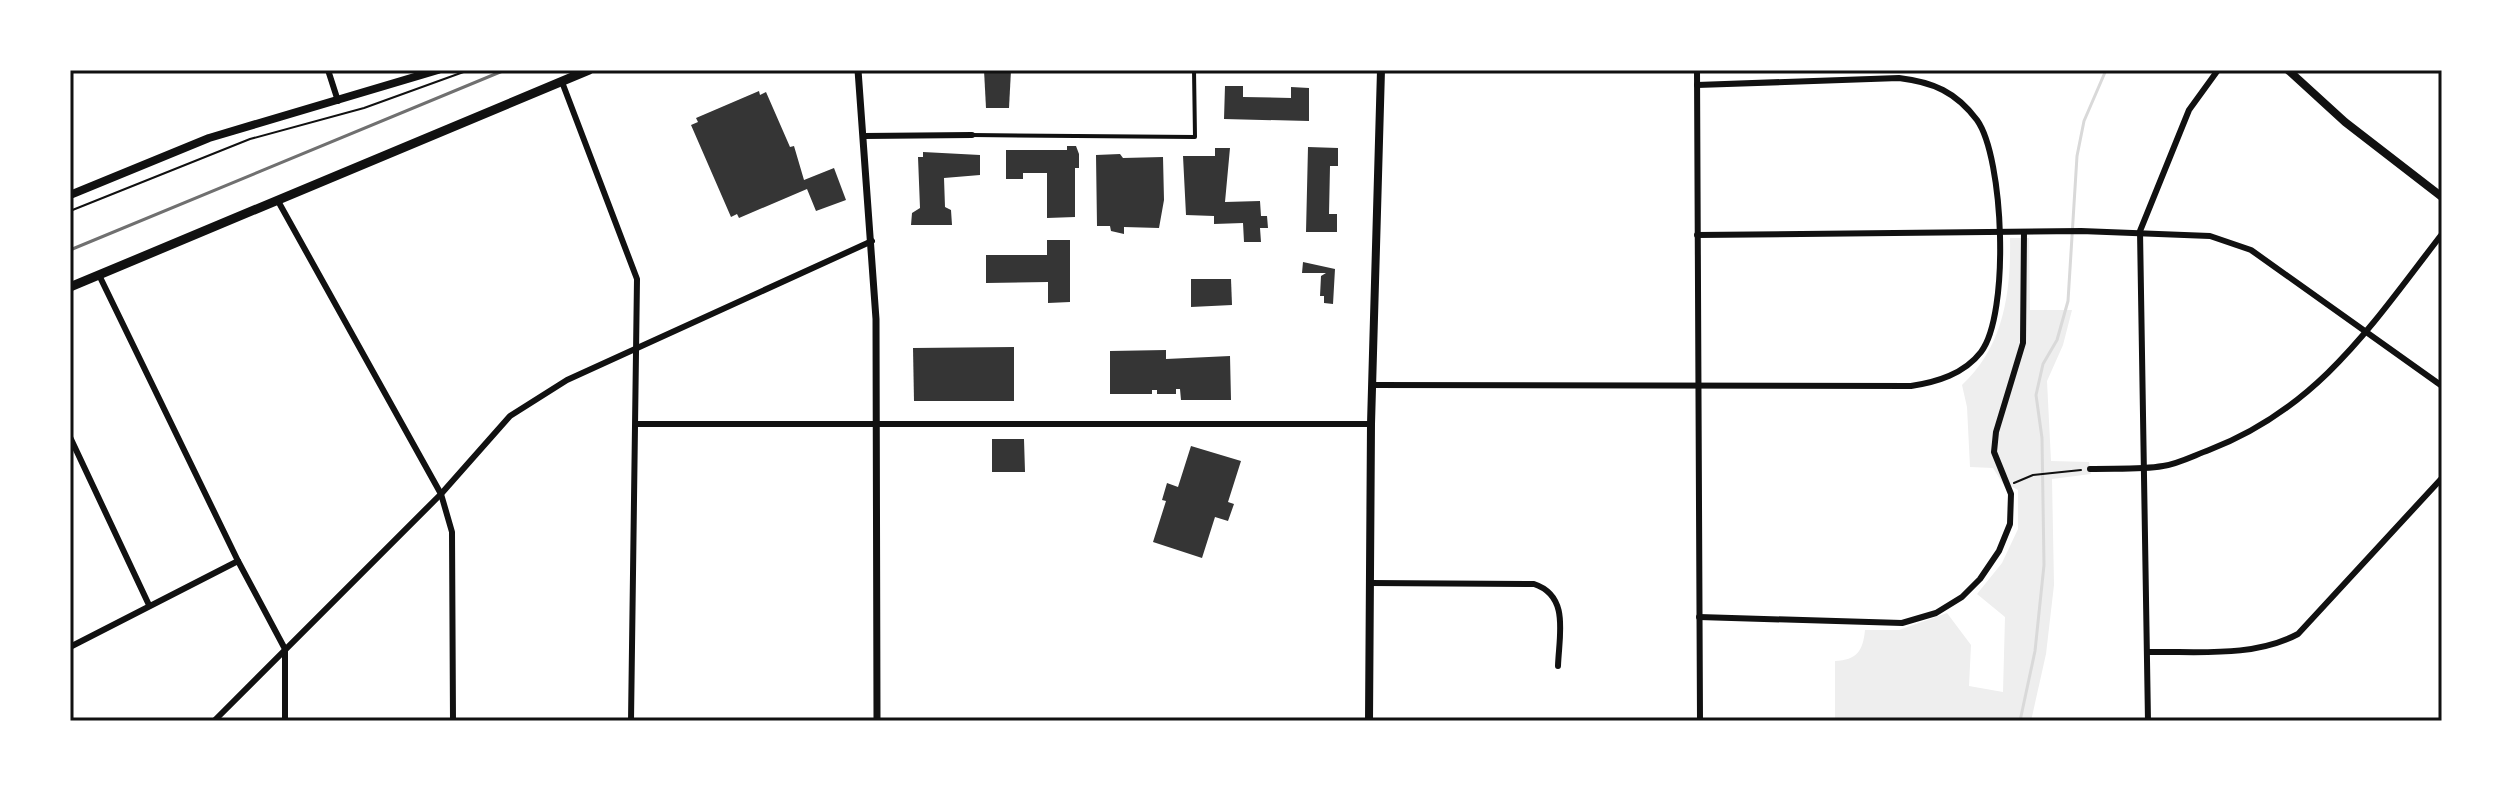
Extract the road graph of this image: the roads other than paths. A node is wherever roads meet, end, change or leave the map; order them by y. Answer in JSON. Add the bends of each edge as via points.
{"nodes":[{"id":1,"x":328,"y":70,"type":"edge"},
{"id":2,"x":438,"y":70,"type":"edge"},
{"id":3,"x":589,"y":70,"type":"edge"},
{"id":4,"x":858,"y":70,"type":"edge"},
{"id":5,"x":1194,"y":70,"type":"edge"},
{"id":6,"x":1381,"y":70,"type":"edge"},
{"id":7,"x":1697,"y":70,"type":"edge"},
{"id":8,"x":2218,"y":70,"type":"edge"},
{"id":9,"x":2288,"y":70,"type":"edge"},
{"id":10,"x":562,"y":82,"type":"junction"},
{"id":11,"x":1697,"y":85,"type":"junction"},
{"id":12,"x":338,"y":101,"type":"junction"},
{"id":13,"x":972,"y":135,"type":"joint"},
{"id":14,"x":864,"y":136,"type":"junction"},
{"id":15,"x":70,"y":195,"type":"edge"},
{"id":16,"x":2442,"y":197,"type":"edge"},
{"id":17,"x":278,"y":201,"type":"junction"},
{"id":18,"x":2140,"y":231,"type":"junction"},
{"id":19,"x":2024,"y":232,"type":"junction"},
{"id":20,"x":1999,"y":233,"type":"junction"},
{"id":21,"x":2442,"y":234,"type":"edge"},
{"id":22,"x":1697,"y":235,"type":"junction"},
{"id":23,"x":872,"y":241,"type":"junction"},
{"id":24,"x":99,"y":275,"type":"junction"},
{"id":25,"x":70,"y":287,"type":"edge"},
{"id":26,"x":2366,"y":332,"type":"junction"},
{"id":27,"x":637,"y":347,"type":"junction"},
{"id":28,"x":1372,"y":385,"type":"junction"},
{"id":29,"x":2442,"y":386,"type":"edge"},
{"id":30,"x":1698,"y":387,"type":"junction"},
{"id":31,"x":637,"y":424,"type":"junction"},
{"id":32,"x":1371,"y":424,"type":"junction"},
{"id":33,"x":874,"y":425,"type":"junction"},
{"id":34,"x":70,"y":437,"type":"edge"},
{"id":35,"x":2142,"y":466,"type":"junction"},
{"id":36,"x":2090,"y":469,"type":"road end"},
{"id":37,"x":2442,"y":478,"type":"edge"},
{"id":38,"x":441,"y":494,"type":"junction"},
{"id":39,"x":238,"y":561,"type":"junction"},
{"id":40,"x":1370,"y":583,"type":"junction"},
{"id":41,"x":149,"y":605,"type":"junction"},
{"id":42,"x":1699,"y":617,"type":"junction"},
{"id":43,"x":70,"y":647,"type":"edge"},
{"id":44,"x":285,"y":649,"type":"junction"},
{"id":45,"x":2148,"y":652,"type":"junction"},
{"id":46,"x":1558,"y":666,"type":"dead end"},
{"id":47,"x":214,"y":721,"type":"edge"},
{"id":48,"x":285,"y":721,"type":"edge"},
{"id":49,"x":453,"y":721,"type":"edge"},
{"id":50,"x":631,"y":721,"type":"edge"},
{"id":51,"x":877,"y":721,"type":"edge"},
{"id":52,"x":1369,"y":721,"type":"edge"},
{"id":53,"x":1700,"y":721,"type":"edge"},
{"id":54,"x":2148,"y":721,"type":"edge"}],
"edges":[{"from":1,"to":12,"type":"street"},
{"from":2,"to":12,"type":"main road"},
{"from":3,"to":10,"type":"main road"},
{"from":4,"to":14,"type":"street"},
{"from":5,"to":13,"type":"street","via":[[1195,137]]},
{"from":6,"to":28,"type":"main road"},
{"from":7,"to":11,"type":"street"},
{"from":8,"to":18,"type":"street","via":[[2189,110]]},
{"from":9,"to":16,"type":"main road"},
{"from":10,"to":17,"type":"main road"},
{"from":10,"to":27,"type":"street","via":[[637,279]]},
{"from":11,"to":20,"type":"street","via":[[1929,81],[1958,98],[1979,123],[1989,150]]},
{"from":11,"to":22,"type":"street"},
{"from":12,"to":15,"type":"main road","via":[[223,133]]},
{"from":13,"to":14,"type":"street"},
{"from":14,"to":23,"type":"street"},
{"from":17,"to":24,"type":"main road"},
{"from":17,"to":38,"type":"street"},
{"from":18,"to":19,"type":"street"},
{"from":18,"to":26,"type":"street","via":[[2210,236],[2251,250]]},
{"from":18,"to":35,"type":"street"},
{"from":19,"to":20,"type":"street"},
{"from":19,"to":42,"type":"street","via":[[2023,343],[1994,452],[2011,494],[2010,524],[1980,579],[1936,613],[1902,623]]},
{"from":20,"to":22,"type":"street"},
{"from":20,"to":30,"type":"street","via":[[2001,282],[1995,327],[1980,353],[1938,382]]},
{"from":21,"to":26,"type":"street"},
{"from":22,"to":30,"type":"street"},
{"from":23,"to":27,"type":"street"},
{"from":23,"to":33,"type":"street"},
{"from":24,"to":25,"type":"main road"},
{"from":24,"to":39,"type":"street"},
{"from":26,"to":29,"type":"street"},
{"from":26,"to":35,"type":"street","via":[[2306,397],[2271,421],[2164,466]]},
{"from":27,"to":31,"type":"street"},
{"from":27,"to":38,"type":"street","via":[[567,380],[510,416]]},
{"from":28,"to":30,"type":"street"},
{"from":28,"to":32,"type":"main road"},
{"from":30,"to":42,"type":"street"},
{"from":31,"to":33,"type":"street"},
{"from":31,"to":50,"type":"street"},
{"from":32,"to":33,"type":"street"},
{"from":32,"to":40,"type":"main road"},
{"from":33,"to":51,"type":"street"},
{"from":34,"to":41,"type":"street"},
{"from":35,"to":36,"type":"street"},
{"from":35,"to":45,"type":"street"},
{"from":37,"to":45,"type":"street","via":[[2298,634],[2278,645],[2253,649]]},
{"from":38,"to":44,"type":"street"},
{"from":38,"to":49,"type":"street","via":[[452,532]]},
{"from":39,"to":41,"type":"street"},
{"from":39,"to":44,"type":"street"},
{"from":40,"to":46,"type":"street","via":[[1544,588],[1554,593],[1559,607]]},
{"from":40,"to":52,"type":"main road"},
{"from":41,"to":43,"type":"street"},
{"from":42,"to":53,"type":"street"},
{"from":44,"to":47,"type":"street"},
{"from":44,"to":48,"type":"street"},
{"from":45,"to":54,"type":"street"}]}
